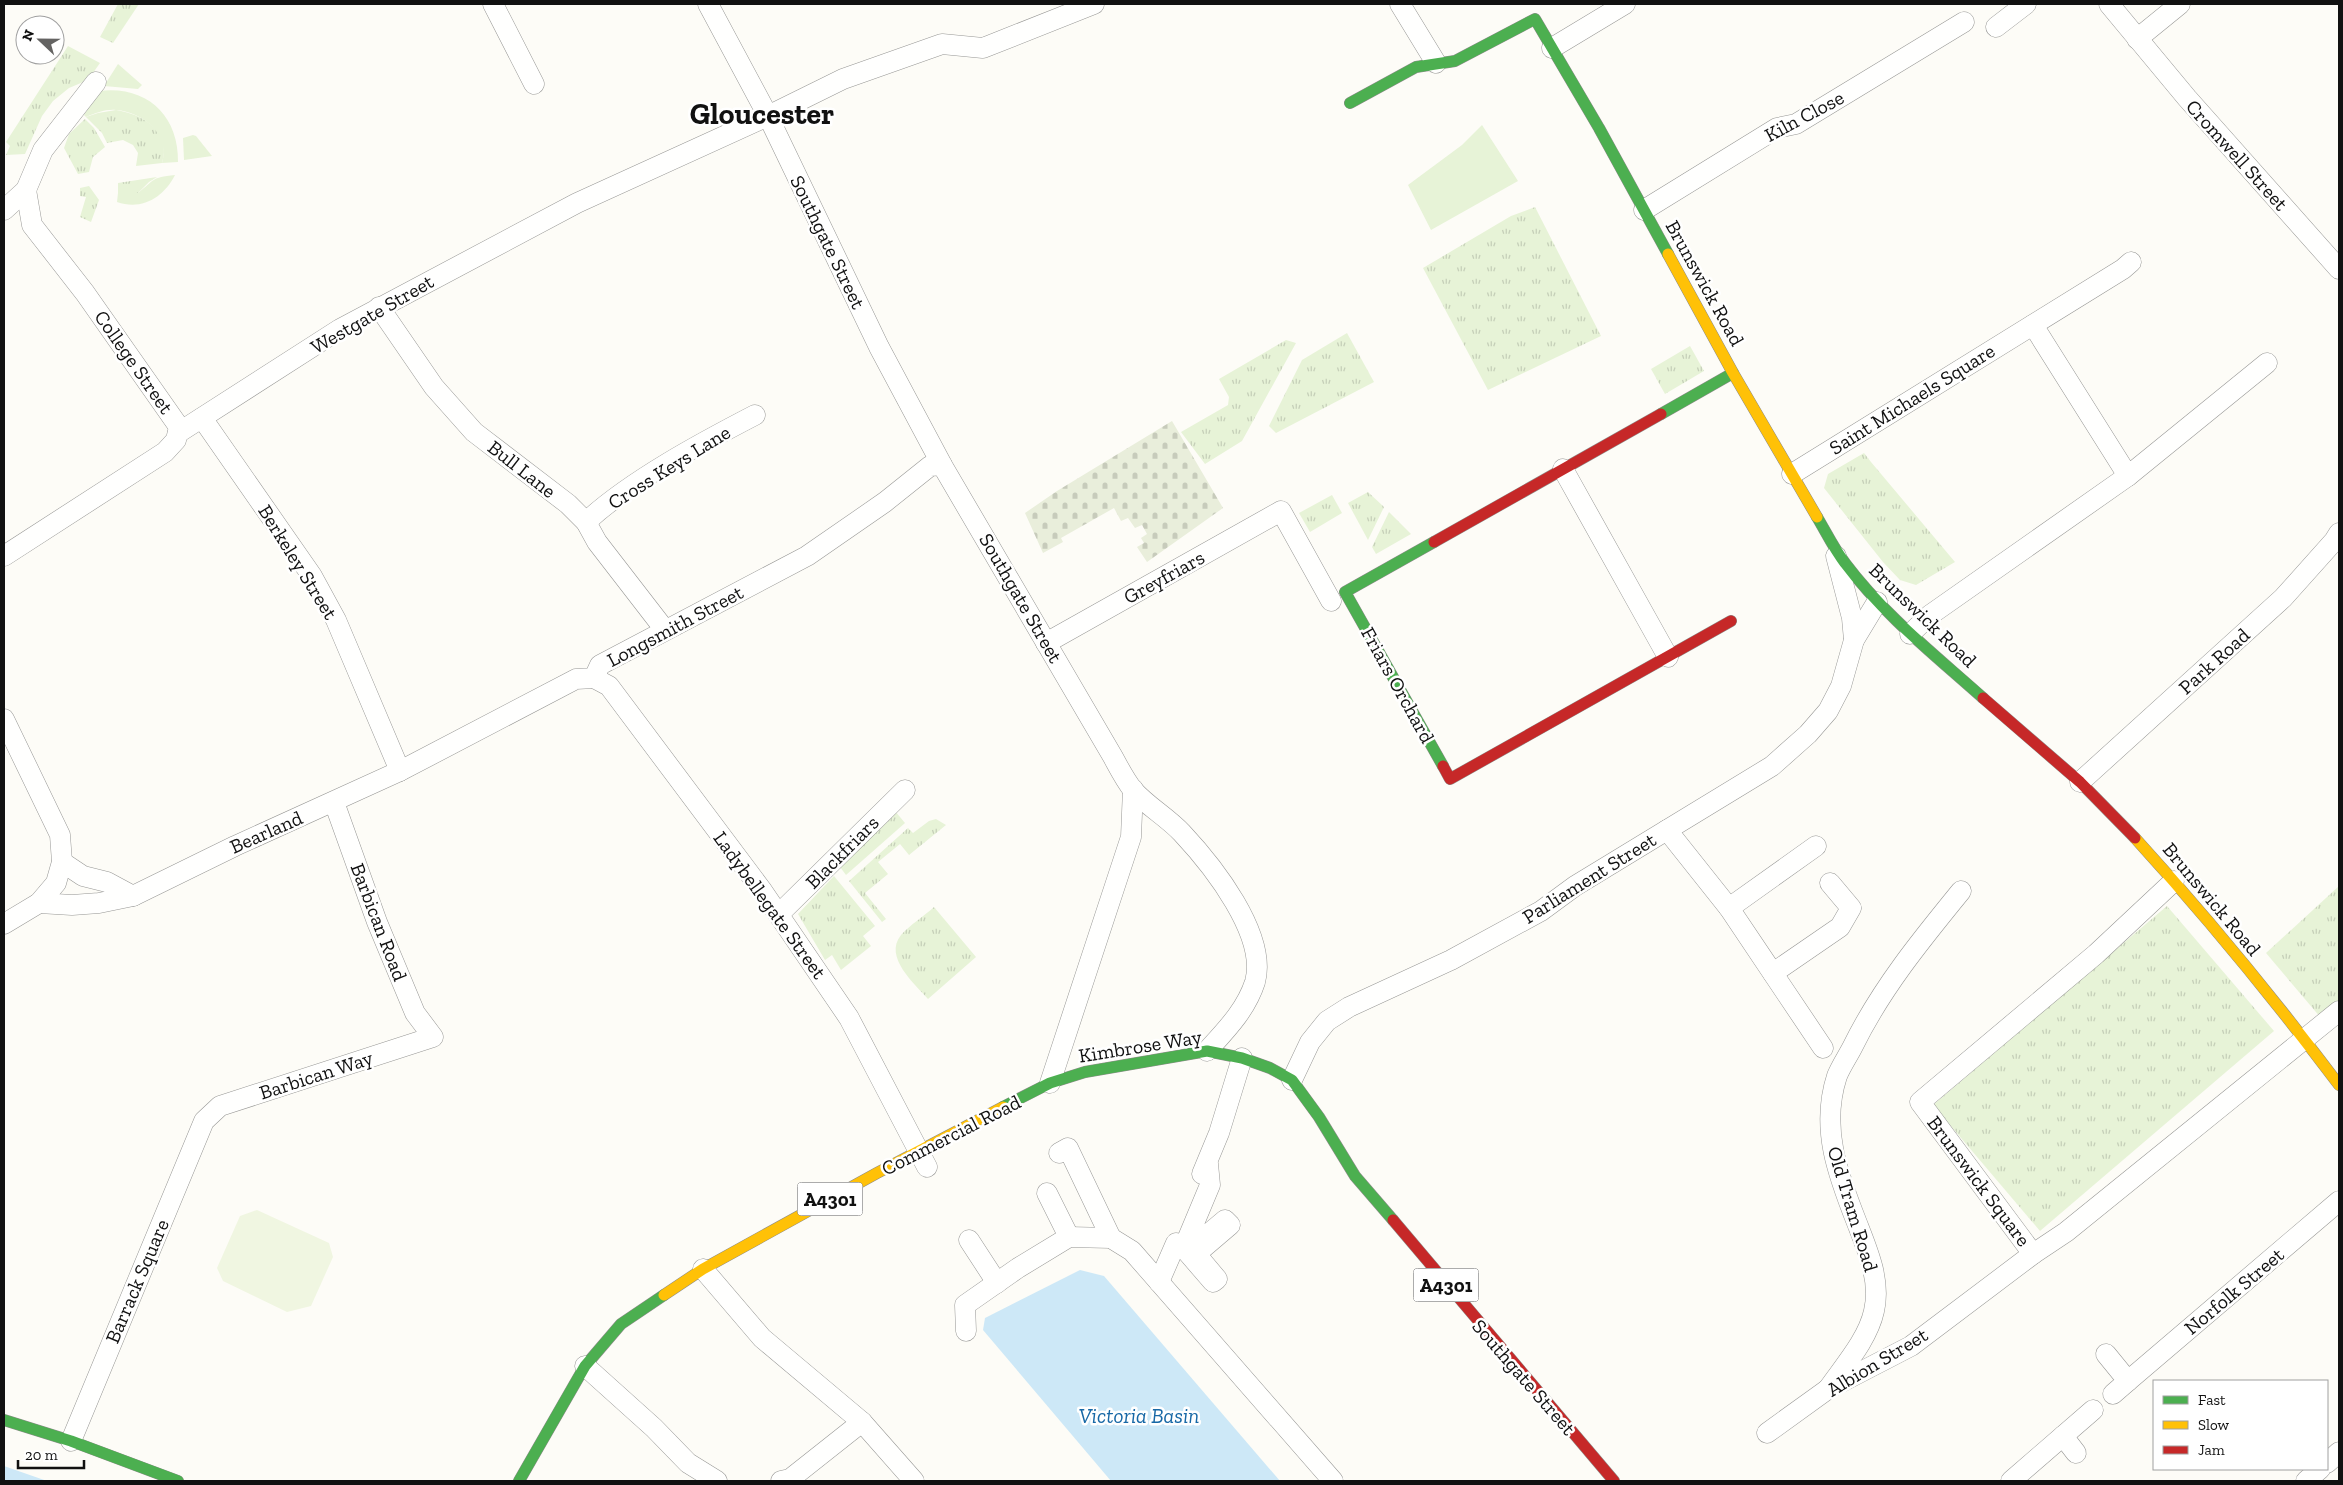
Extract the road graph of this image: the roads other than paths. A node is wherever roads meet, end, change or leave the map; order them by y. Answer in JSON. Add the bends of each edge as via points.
{"nodes":[{"id":1,"x":492,"y":4,"type":"edge"},
{"id":2,"x":708,"y":4,"type":"edge"},
{"id":3,"x":1094,"y":4,"type":"edge"},
{"id":4,"x":1400,"y":4,"type":"edge"},
{"id":5,"x":1625,"y":4,"type":"edge"},
{"id":6,"x":2026,"y":4,"type":"edge"},
{"id":7,"x":2109,"y":4,"type":"edge"},
{"id":8,"x":2180,"y":4,"type":"edge"},
{"id":9,"x":1964,"y":22,"type":"dead end"},
{"id":10,"x":1996,"y":28,"type":"dead end"},
{"id":11,"x":2138,"y":39,"type":"junction"},
{"id":12,"x":1552,"y":48,"type":"junction"},
{"id":13,"x":1436,"y":63,"type":"junction"},
{"id":14,"x":96,"y":82,"type":"dead end"},
{"id":15,"x":534,"y":84,"type":"dead end"},
{"id":16,"x":1350,"y":103,"type":"dead end"},
{"id":17,"x":768,"y":116,"type":"junction"},
{"id":18,"x":26,"y":190,"type":"junction"},
{"id":19,"x":4,"y":210,"type":"edge"},
{"id":20,"x":1644,"y":210,"type":"junction"},
{"id":21,"x":2131,"y":262,"type":"dead end"},
{"id":22,"x":2339,"y":269,"type":"edge"},
{"id":23,"x":379,"y":307,"type":"junction"},
{"id":24,"x":2033,"y":325,"type":"junction"},
{"id":25,"x":2267,"y":363,"type":"dead end"},
{"id":26,"x":1734,"y":373,"type":"junction"},
{"id":27,"x":755,"y":415,"type":"dead end"},
{"id":28,"x":202,"y":418,"type":"junction"},
{"id":29,"x":178,"y":433,"type":"junction"},
{"id":30,"x":942,"y":465,"type":"junction"},
{"id":31,"x":1563,"y":469,"type":"junction"},
{"id":32,"x":1792,"y":474,"type":"junction"},
{"id":33,"x":2128,"y":476,"type":"junction"},
{"id":34,"x":586,"y":522,"type":"junction"},
{"id":35,"x":2338,"y":541,"type":"edge"},
{"id":36,"x":1832,"y":545,"type":"junction"},
{"id":37,"x":4,"y":556,"type":"edge"},
{"id":38,"x":1332,"y":601,"type":"dead end"},
{"id":39,"x":1877,"y":602,"type":"junction"},
{"id":40,"x":1732,"y":621,"type":"dead end"},
{"id":41,"x":665,"y":630,"type":"junction"},
{"id":42,"x":1910,"y":634,"type":"junction"},
{"id":43,"x":1854,"y":640,"type":"junction"},
{"id":44,"x":1046,"y":642,"type":"junction"},
{"id":45,"x":1668,"y":657,"type":"junction"},
{"id":46,"x":594,"y":678,"type":"junction"},
{"id":47,"x":4,"y":718,"type":"edge"},
{"id":48,"x":400,"y":771,"type":"junction"},
{"id":49,"x":2080,"y":782,"type":"junction"},
{"id":50,"x":1133,"y":789,"type":"junction"},
{"id":51,"x":905,"y":790,"type":"dead end"},
{"id":52,"x":334,"y":802,"type":"junction"},
{"id":53,"x":1666,"y":830,"type":"junction"},
{"id":54,"x":1816,"y":846,"type":"dead end"},
{"id":55,"x":62,"y":862,"type":"junction"},
{"id":56,"x":2174,"y":881,"type":"junction"},
{"id":57,"x":1830,"y":882,"type":"dead end"},
{"id":58,"x":1961,"y":891,"type":"dead end"},
{"id":59,"x":133,"y":896,"type":"junction"},
{"id":60,"x":39,"y":903,"type":"junction"},
{"id":61,"x":1729,"y":908,"type":"junction"},
{"id":62,"x":779,"y":914,"type":"junction"},
{"id":63,"x":4,"y":924,"type":"edge"},
{"id":64,"x":1773,"y":973,"type":"junction"},
{"id":65,"x":2339,"y":1011,"type":"edge"},
{"id":66,"x":433,"y":1037,"type":"joint"},
{"id":67,"x":2305,"y":1040,"type":"junction"},
{"id":68,"x":1823,"y":1048,"type":"dead end"},
{"id":69,"x":1207,"y":1051,"type":"junction"},
{"id":70,"x":1242,"y":1058,"type":"junction"},
{"id":71,"x":1292,"y":1080,"type":"junction"},
{"id":72,"x":1050,"y":1083,"type":"junction"},
{"id":73,"x":2339,"y":1085,"type":"edge"},
{"id":74,"x":204,"y":1121,"type":"joint"},
{"id":75,"x":1059,"y":1153,"type":"dead end"},
{"id":76,"x":922,"y":1159,"type":"junction"},
{"id":77,"x":1047,"y":1193,"type":"dead end"},
{"id":78,"x":2339,"y":1200,"type":"edge"},
{"id":79,"x":1069,"y":1237,"type":"junction"},
{"id":80,"x":1111,"y":1238,"type":"junction"},
{"id":81,"x":969,"y":1240,"type":"dead end"},
{"id":82,"x":2033,"y":1254,"type":"junction"},
{"id":83,"x":703,"y":1269,"type":"junction"},
{"id":84,"x":1159,"y":1282,"type":"junction"},
{"id":85,"x":997,"y":1283,"type":"junction"},
{"id":86,"x":966,"y":1331,"type":"dead end"},
{"id":87,"x":2106,"y":1354,"type":"dead end"},
{"id":88,"x":585,"y":1366,"type":"junction"},
{"id":89,"x":2128,"y":1381,"type":"junction"},
{"id":90,"x":1828,"y":1390,"type":"junction"},
{"id":91,"x":2113,"y":1394,"type":"dead end"},
{"id":92,"x":2093,"y":1410,"type":"dead end"},
{"id":93,"x":4,"y":1420,"type":"edge"},
{"id":94,"x":862,"y":1422,"type":"junction"},
{"id":95,"x":1767,"y":1433,"type":"dead end"},
{"id":96,"x":2063,"y":1436,"type":"junction"},
{"id":97,"x":71,"y":1441,"type":"junction"},
{"id":98,"x":2339,"y":1452,"type":"edge"},
{"id":99,"x":2076,"y":1453,"type":"dead end"},
{"id":100,"x":2328,"y":1462,"type":"edge"},
{"id":101,"x":2319,"y":1470,"type":"edge"},
{"id":102,"x":178,"y":1481,"type":"edge"},
{"id":103,"x":519,"y":1481,"type":"edge"},
{"id":104,"x":716,"y":1481,"type":"edge"},
{"id":105,"x":782,"y":1481,"type":"edge"},
{"id":106,"x":914,"y":1481,"type":"edge"},
{"id":107,"x":1333,"y":1481,"type":"edge"},
{"id":108,"x":1614,"y":1481,"type":"edge"},
{"id":109,"x":2011,"y":1481,"type":"edge"},
{"id":110,"x":2306,"y":1481,"type":"edge"}],
"edges":[{"from":1,"to":15,"type":"street"},
{"from":2,"to":17,"type":"street","name":"Southgate Street"},
{"from":3,"to":17,"type":"street","name":"Westgate Street","via":[[983,48],[942,44],[843,79]]},
{"from":4,"to":13,"type":"street"},
{"from":5,"to":12,"type":"street"},
{"from":6,"to":10,"type":"street"},
{"from":7,"to":11,"type":"street","name":"Cromwell Street"},
{"from":8,"to":11,"type":"street"},
{"from":9,"to":20,"type":"street","name":"Kiln Close","via":[[1796,124],[1777,128]]},
{"from":11,"to":22,"type":"street","name":"Cromwell Street"},
{"from":12,"to":13,"type":"street","name":"Brunswick Road","via":[[1534,19],[1455,61]]},
{"from":12,"to":20,"type":"street","name":"Brunswick Road"},
{"from":13,"to":16,"type":"street","via":[[1416,67]]},
{"from":14,"to":18,"type":"street","via":[[43,150]]},
{"from":17,"to":23,"type":"street","name":"Westgate Street","via":[[577,203]]},
{"from":17,"to":30,"type":"street","name":"Southgate Street","via":[[879,347]]},
{"from":18,"to":19,"type":"street"},
{"from":18,"to":29,"type":"street","name":"College Street","via":[[32,225],[85,293],[176,422]]},
{"from":20,"to":26,"type":"street","name":"Brunswick Road"},
{"from":21,"to":24,"type":"street","name":"Saint Michaels Square"},
{"from":23,"to":28,"type":"street","name":"Westgate Street"},
{"from":23,"to":34,"type":"street","name":"Bull Lane","via":[[434,387],[474,432],[568,504]]},
{"from":24,"to":32,"type":"street","name":"Saint Michaels Square"},
{"from":24,"to":33,"type":"street"},
{"from":25,"to":33,"type":"street"},
{"from":26,"to":31,"type":"street","name":"Friars Orchard"},
{"from":26,"to":32,"type":"street","name":"Brunswick Road"},
{"from":27,"to":34,"type":"street","name":"Cross Keys Lane","via":[[663,467]]},
{"from":28,"to":29,"type":"street","name":"Westgate Street"},
{"from":28,"to":48,"type":"street","name":"Berkeley Street","via":[[312,576],[336,620]]},
{"from":29,"to":37,"type":"street","name":"Westgate Street","via":[[172,446],[164,452]]},
{"from":30,"to":41,"type":"street","name":"Longsmith Street","via":[[930,466],[807,556]]},
{"from":30,"to":44,"type":"street","name":"Southgate Street"},
{"from":31,"to":45,"type":"street"},
{"from":31,"to":45,"type":"street","name":"Friars Orchard","via":[[1345,592],[1450,780]]},
{"from":32,"to":36,"type":"street","name":"Brunswick Road","via":[[1826,529]]},
{"from":33,"to":42,"type":"street","via":[[1960,593]]},
{"from":34,"to":41,"type":"street","name":"Bull Lane","via":[[597,542]]},
{"from":35,"to":49,"type":"street","name":"Park Road","via":[[2283,598]]},
{"from":36,"to":39,"type":"street","name":"Brunswick Road"},
{"from":36,"to":43,"type":"street","name":"Parliament Street","via":[[1852,618]]},
{"from":38,"to":44,"type":"street","name":"Greyfriars","via":[[1281,511]]},
{"from":39,"to":42,"type":"street","name":"Brunswick Road"},
{"from":39,"to":43,"type":"street","name":"Parliament Street"},
{"from":40,"to":45,"type":"street","name":"Friars Orchard"},
{"from":41,"to":46,"type":"street","name":"Longsmith Street","via":[[600,665]]},
{"from":42,"to":49,"type":"street","name":"Brunswick Road"},
{"from":43,"to":53,"type":"street","name":"Parliament Street","via":[[1834,700],[1808,734],[1772,766]]},
{"from":44,"to":50,"type":"street","name":"Southgate Street"},
{"from":46,"to":48,"type":"street","name":"Longsmith Street","via":[[576,679]]},
{"from":46,"to":62,"type":"street","name":"Ladybellegate Street","via":[[609,686]]},
{"from":47,"to":55,"type":"street","via":[[60,835]]},
{"from":48,"to":52,"type":"street","name":"Bearland"},
{"from":49,"to":56,"type":"street","name":"Brunswick Road"},
{"from":50,"to":69,"type":"street","name":"Southgate Street","via":[[1182,832],[1222,883],[1243,918],[1256,950],[1255,982],[1238,1018]]},
{"from":50,"to":72,"type":"street","via":[[1131,837]]},
{"from":51,"to":62,"type":"street","name":"Blackfriars"},
{"from":52,"to":59,"type":"street","name":"Bearland"},
{"from":52,"to":66,"type":"street","name":"Barbican Road","via":[[377,922],[415,1013]]},
{"from":53,"to":61,"type":"street"},
{"from":53,"to":71,"type":"street","name":"Parliament Street","via":[[1541,911],[1451,960],[1327,1020],[1310,1042]]},
{"from":54,"to":61,"type":"street"},
{"from":55,"to":59,"type":"street","via":[[83,876],[106,882]]},
{"from":55,"to":60,"type":"street","via":[[56,883]]},
{"from":56,"to":67,"type":"street","name":"Brunswick Road"},
{"from":56,"to":82,"type":"street","name":"Brunswick Square","via":[[2096,954],[1920,1102]]},
{"from":57,"to":64,"type":"street","via":[[1851,908],[1840,927]]},
{"from":58,"to":90,"type":"street","name":"Old Tram Road","via":[[1897,970],[1837,1076],[1830,1123],[1832,1153],[1872,1261],[1875,1291],[1874,1311],[1867,1328]]},
{"from":59,"to":60,"type":"street","name":"Bearland","via":[[99,903]]},
{"from":60,"to":63,"type":"street"},
{"from":61,"to":64,"type":"street"},
{"from":62,"to":76,"type":"street","name":"Ladybellegate Street","via":[[849,1018]]},
{"from":64,"to":68,"type":"street"},
{"from":65,"to":67,"type":"street","name":"Brunswick Square"},
{"from":66,"to":74,"type":"street","name":"Barbican Way","via":[[220,1106]]},
{"from":67,"to":73,"type":"street","name":"Brunswick Road"},
{"from":67,"to":82,"type":"street","name":"Brunswick Square","via":[[2066,1232]]},
{"from":69,"to":70,"type":"street","name":"Kimbrose Way","number":"A4301"},
{"from":69,"to":72,"type":"street","name":"Kimbrose Way","number":"A4301","via":[[1085,1072]]},
{"from":70,"to":71,"type":"street","name":"Kimbrose Way","number":"A4301"},
{"from":70,"to":84,"type":"street","via":[[1220,1133],[1205,1169],[1210,1185],[1187,1240],[1193,1247],[1225,1220],[1230,1225],[1196,1254],[1217,1278],[1213,1282],[1176,1243]]},
{"from":71,"to":108,"type":"street","name":"Southgate Street","number":"A4301","via":[[1355,1176]]},
{"from":72,"to":76,"type":"street","name":"Commercial Road","number":"A4301"},
{"from":74,"to":97,"type":"street","name":"Barrack Square"},
{"from":75,"to":80,"type":"street","via":[[1068,1148]]},
{"from":76,"to":83,"type":"street","name":"Commercial Road","number":"A4301"},
{"from":77,"to":79,"type":"street"},
{"from":78,"to":89,"type":"street","name":"Norfolk Street"},
{"from":79,"to":80,"type":"street"},
{"from":79,"to":85,"type":"street"},
{"from":80,"to":84,"type":"street","via":[[1132,1251]]},
{"from":81,"to":85,"type":"street"},
{"from":82,"to":90,"type":"street","name":"Albion Street","via":[[1911,1346]]},
{"from":83,"to":88,"type":"street","name":"Commercial Road","number":"A4301","via":[[621,1324]]},
{"from":83,"to":94,"type":"street","via":[[762,1338]]},
{"from":84,"to":107,"type":"street"},
{"from":85,"to":86,"type":"street","via":[[965,1305]]},
{"from":87,"to":89,"type":"street"},
{"from":88,"to":103,"type":"street","name":"Commercial Road","number":"A4301"},
{"from":88,"to":104,"type":"street","via":[[688,1463]]},
{"from":89,"to":91,"type":"street","name":"Norfolk Street"},
{"from":90,"to":95,"type":"street","name":"Albion Street"},
{"from":92,"to":96,"type":"street"},
{"from":93,"to":97,"type":"street"},
{"from":94,"to":105,"type":"street","via":[[790,1479]]},
{"from":94,"to":106,"type":"street"},
{"from":96,"to":99,"type":"street"},
{"from":96,"to":109,"type":"street"},
{"from":97,"to":102,"type":"street"},
{"from":98,"to":100,"type":"street"},
{"from":101,"to":110,"type":"street"}]}
